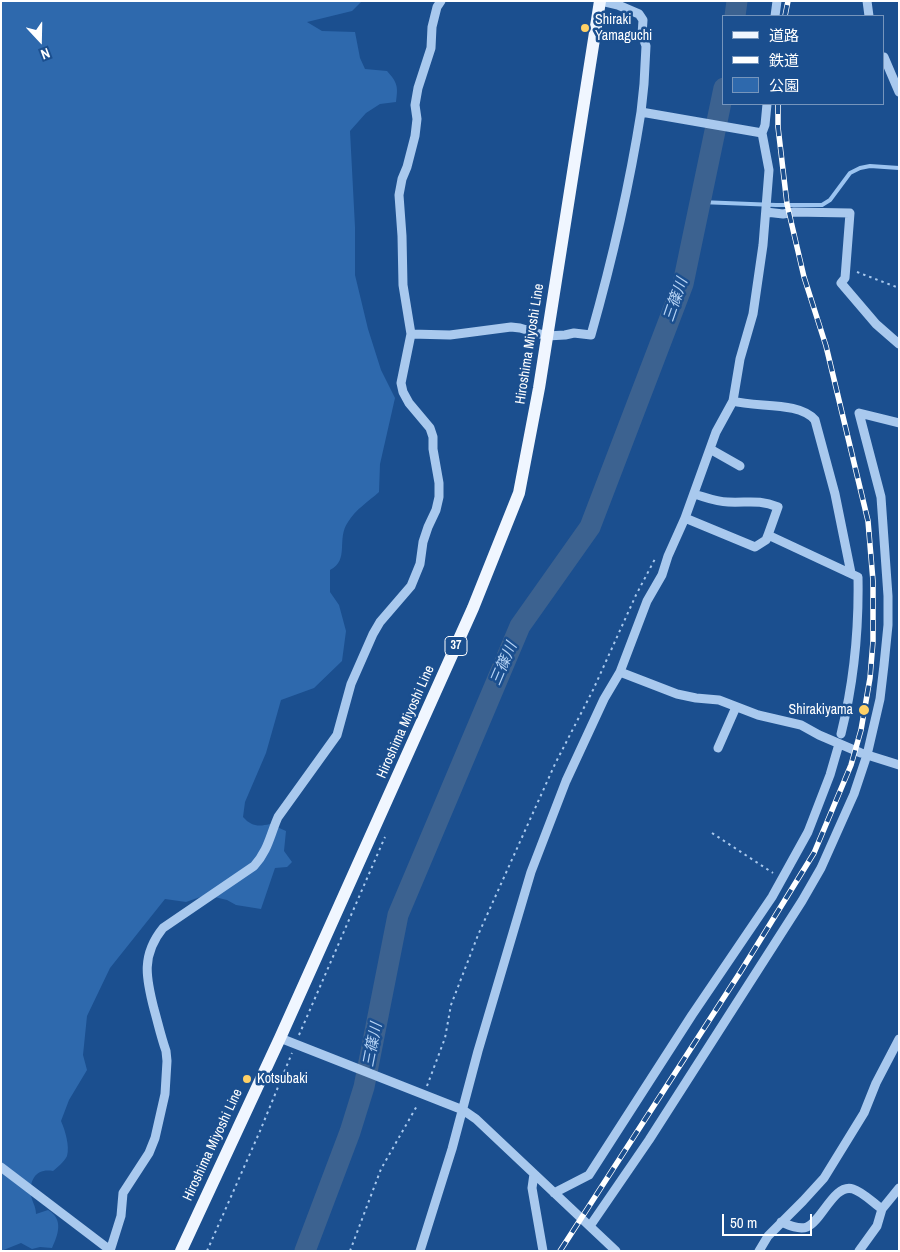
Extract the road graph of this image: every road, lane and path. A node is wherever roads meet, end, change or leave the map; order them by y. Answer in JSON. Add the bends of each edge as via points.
{"nodes":[{"id":1,"x":441,"y":1,"type":"edge"},
{"id":2,"x":601,"y":1,"type":"edge"},
{"id":3,"x":777,"y":1,"type":"edge"},
{"id":4,"x":867,"y":1,"type":"edge"},
{"id":5,"x":775,"y":15,"type":"edge"},
{"id":6,"x":869,"y":15,"type":"edge"},
{"id":7,"x":885,"y":59,"type":"edge"},
{"id":8,"x":899,"y":92,"type":"edge"},
{"id":9,"x":767,"y":105,"type":"edge"},
{"id":10,"x":644,"y":113,"type":"junction"},
{"id":11,"x":760,"y":133,"type":"junction"},
{"id":12,"x":766,"y":212,"type":"junction"},
{"id":13,"x":845,"y":268,"type":"junction"},
{"id":14,"x":899,"y":288,"type":"edge"},
{"id":15,"x":411,"y":334,"type":"junction"},
{"id":16,"x":547,"y":336,"type":"junction"},
{"id":17,"x":899,"y":344,"type":"edge"},
{"id":18,"x":733,"y":401,"type":"junction"},
{"id":19,"x":899,"y":423,"type":"edge"},
{"id":20,"x":710,"y":449,"type":"junction"},
{"id":21,"x":740,"y":466,"type":"dead end"},
{"id":22,"x":694,"y":494,"type":"junction"},
{"id":23,"x":685,"y":518,"type":"junction"},
{"id":24,"x":768,"y":534,"type":"junction"},
{"id":25,"x":660,"y":550,"type":"dead end"},
{"id":26,"x":851,"y":573,"type":"junction"},
{"id":27,"x":620,"y":672,"type":"junction"},
{"id":28,"x":736,"y":707,"type":"junction"},
{"id":29,"x":841,"y":734,"type":"dead end"},
{"id":30,"x":839,"y":744,"type":"junction"},
{"id":31,"x":718,"y":748,"type":"dead end"},
{"id":32,"x":867,"y":755,"type":"junction"},
{"id":33,"x":899,"y":766,"type":"edge"},
{"id":34,"x":388,"y":831,"type":"dead end"},
{"id":35,"x":712,"y":833,"type":"dead end"},
{"id":36,"x":782,"y":879,"type":"junction"},
{"id":37,"x":280,"y":1038,"type":"junction"},
{"id":38,"x":899,"y":1039,"type":"edge"},
{"id":39,"x":298,"y":1046,"type":"junction"},
{"id":40,"x":423,"y":1095,"type":"junction"},
{"id":41,"x":463,"y":1110,"type":"junction"},
{"id":42,"x":1,"y":1167,"type":"edge"},
{"id":43,"x":534,"y":1174,"type":"junction"},
{"id":44,"x":899,"y":1188,"type":"edge"},
{"id":45,"x":554,"y":1193,"type":"junction"},
{"id":46,"x":882,"y":1209,"type":"junction"},
{"id":47,"x":781,"y":1222,"type":"junction"},
{"id":48,"x":590,"y":1226,"type":"junction"},
{"id":49,"x":110,"y":1250,"type":"edge"},
{"id":50,"x":181,"y":1251,"type":"edge"},
{"id":51,"x":207,"y":1251,"type":"edge"},
{"id":52,"x":350,"y":1251,"type":"edge"},
{"id":53,"x":420,"y":1251,"type":"edge"},
{"id":54,"x":543,"y":1251,"type":"edge"},
{"id":55,"x":616,"y":1251,"type":"edge"},
{"id":56,"x":759,"y":1251,"type":"edge"},
{"id":57,"x":859,"y":1251,"type":"edge"}],
"edges":[{"from":1,"to":15,"type":"street","via":[[418,88],[415,136],[399,196],[403,285]]},
{"from":2,"to":10,"type":"street","via":[[640,14],[643,20],[642,36],[646,46]]},
{"from":2,"to":16,"type":"main road","name":"Hiroshima Miyoshi Line","number":"37"},
{"from":3,"to":5,"type":"street"},
{"from":4,"to":6,"type":"street"},
{"from":7,"to":8,"type":"street"},
{"from":9,"to":11,"type":"street","via":[[765,125]]},
{"from":10,"to":11,"type":"street"},
{"from":10,"to":16,"type":"street","via":[[610,269],[591,335]]},
{"from":11,"to":12,"type":"street","via":[[768,170]]},
{"from":12,"to":13,"type":"street","via":[[850,213]]},
{"from":12,"to":18,"type":"street","via":[[753,314],[740,359]]},
{"from":13,"to":14,"type":"path"},
{"from":13,"to":17,"type":"street","via":[[845,278],[841,283],[876,324]]},
{"from":15,"to":16,"type":"street","via":[[457,334],[511,327]]},
{"from":15,"to":49,"type":"street","via":[[401,383],[409,402],[430,428],[440,497],[423,542],[420,564],[411,586],[380,622],[357,667],[337,735],[278,817],[265,853],[247,871],[163,928],[154,939],[147,964],[147,984],[166,1051],[165,1094],[152,1145],[123,1193],[121,1216]]},
{"from":16,"to":37,"type":"main road","name":"Hiroshima Miyoshi Line","number":"37","via":[[520,493],[473,608]]},
{"from":18,"to":20,"type":"street"},
{"from":18,"to":26,"type":"street","via":[[800,410],[815,420],[839,509]]},
{"from":19,"to":32,"type":"street","via":[[859,413],[881,497],[888,596],[881,690]]},
{"from":20,"to":21,"type":"street"},
{"from":20,"to":22,"type":"street"},
{"from":22,"to":23,"type":"street"},
{"from":22,"to":24,"type":"street","via":[[717,501],[757,501],[778,507]]},
{"from":23,"to":24,"type":"street","via":[[755,547],[766,540]]},
{"from":23,"to":27,"type":"street","via":[[662,575],[647,601]]},
{"from":24,"to":26,"type":"street"},
{"from":25,"to":40,"type":"path","via":[[555,764],[498,890],[459,982],[445,1038]]},
{"from":26,"to":29,"type":"street","via":[[858,577],[857,639],[852,684]]},
{"from":27,"to":28,"type":"street","via":[[677,694],[719,700]]},
{"from":27,"to":41,"type":"street","via":[[566,781],[531,872]]},
{"from":28,"to":30,"type":"street","via":[[801,726]]},
{"from":28,"to":31,"type":"street"},
{"from":30,"to":32,"type":"street"},
{"from":30,"to":36,"type":"street","via":[[808,832]]},
{"from":32,"to":33,"type":"street"},
{"from":32,"to":48,"type":"street","via":[[837,834],[802,901]]},
{"from":34,"to":39,"type":"path"},
{"from":35,"to":36,"type":"path"},
{"from":36,"to":45,"type":"street","via":[[589,1175]]},
{"from":37,"to":39,"type":"street"},
{"from":37,"to":50,"type":"main road","name":"Hiroshima Miyoshi Line","number":"37"},
{"from":38,"to":47,"type":"street","via":[[864,1113],[824,1178]]},
{"from":39,"to":40,"type":"street"},
{"from":39,"to":51,"type":"path"},
{"from":40,"to":41,"type":"street"},
{"from":40,"to":52,"type":"path","via":[[381,1169]]},
{"from":41,"to":43,"type":"street"},
{"from":41,"to":53,"type":"street"},
{"from":42,"to":49,"type":"street"},
{"from":43,"to":45,"type":"street"},
{"from":43,"to":54,"type":"street","via":[[532,1188]]},
{"from":44,"to":46,"type":"street"},
{"from":45,"to":48,"type":"street"},
{"from":46,"to":47,"type":"street","via":[[853,1189],[846,1189],[837,1193],[807,1227],[793,1227]]},
{"from":46,"to":57,"type":"street","via":[[877,1226]]},
{"from":47,"to":56,"type":"street"},
{"from":48,"to":55,"type":"street"}]}
